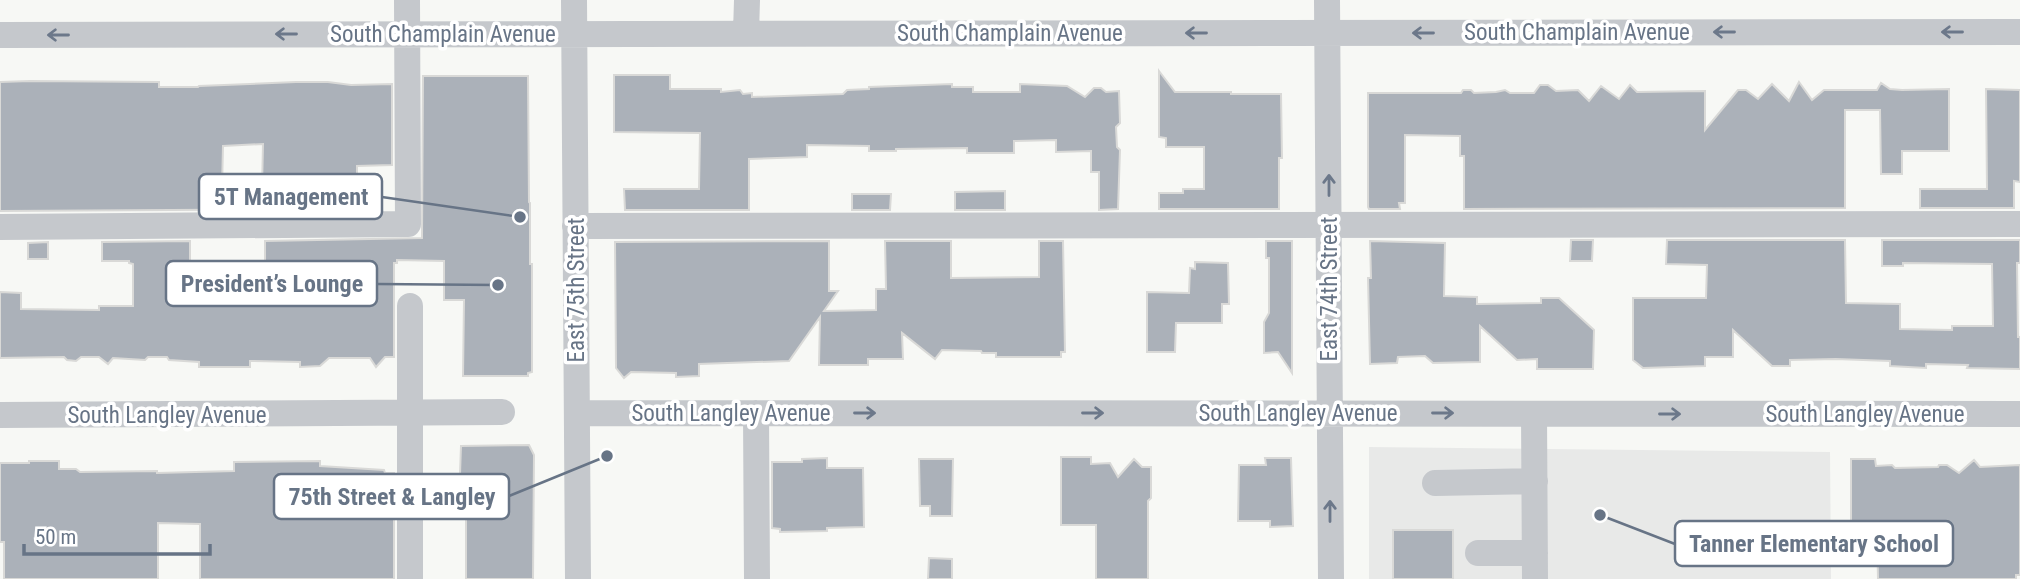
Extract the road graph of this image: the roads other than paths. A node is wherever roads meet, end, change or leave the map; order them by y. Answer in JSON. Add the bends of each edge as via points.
{"nodes":[{"id":1,"x":407,"y":0,"type":"edge"},
{"id":2,"x":574,"y":0,"type":"edge"},
{"id":3,"x":747,"y":0,"type":"edge"},
{"id":4,"x":1327,"y":0,"type":"edge"},
{"id":5,"x":2020,"y":32,"type":"edge"},
{"id":6,"x":746,"y":33,"type":"junction"},
{"id":7,"x":1328,"y":33,"type":"junction"},
{"id":8,"x":407,"y":34,"type":"junction"},
{"id":9,"x":575,"y":34,"type":"junction"},
{"id":10,"x":0,"y":35,"type":"edge"},
{"id":11,"x":2020,"y":224,"type":"edge"},
{"id":12,"x":1329,"y":225,"type":"junction"},
{"id":13,"x":575,"y":226,"type":"junction"},
{"id":14,"x":0,"y":227,"type":"edge"},
{"id":15,"x":410,"y":306,"type":"dead end"},
{"id":16,"x":502,"y":412,"type":"dead end"},
{"id":17,"x":577,"y":413,"type":"junction"},
{"id":18,"x":756,"y":413,"type":"junction"},
{"id":19,"x":1330,"y":413,"type":"junction"},
{"id":20,"x":409,"y":414,"type":"junction"},
{"id":21,"x":1534,"y":414,"type":"junction"},
{"id":22,"x":2020,"y":414,"type":"edge"},
{"id":23,"x":0,"y":415,"type":"edge"},
{"id":24,"x":1535,"y":481,"type":"junction"},
{"id":25,"x":1435,"y":483,"type":"dead end"},
{"id":26,"x":1478,"y":553,"type":"dead end"},
{"id":27,"x":1535,"y":566,"type":"edge"},
{"id":28,"x":410,"y":579,"type":"edge"},
{"id":29,"x":578,"y":579,"type":"edge"},
{"id":30,"x":757,"y":579,"type":"edge"},
{"id":31,"x":1331,"y":579,"type":"edge"}],
"edges":[{"from":1,"to":8,"type":"street"},
{"from":2,"to":9,"type":"street","name":"East 75th Street"},
{"from":3,"to":6,"type":"street"},
{"from":4,"to":7,"type":"street","name":"East 74th Street"},
{"from":5,"to":7,"type":"street","name":"South Champlain Avenue","one_way":true},
{"from":7,"to":6,"type":"street","name":"South Champlain Avenue","one_way":true},
{"from":6,"to":9,"type":"street","name":"South Champlain Avenue"},
{"from":12,"to":7,"type":"street","name":"East 74th Street","one_way":true},
{"from":8,"to":9,"type":"street","name":"South Champlain Avenue"},
{"from":8,"to":10,"type":"street","name":"South Champlain Avenue","one_way":true},
{"from":8,"to":14,"type":"street","via":[[408,224]]},
{"from":9,"to":13,"type":"street","name":"East 75th Street"},
{"from":11,"to":12,"type":"street"},
{"from":12,"to":13,"type":"street"},
{"from":12,"to":19,"type":"street","name":"East 74th Street"},
{"from":13,"to":17,"type":"street","name":"East 75th Street"},
{"from":15,"to":20,"type":"street"},
{"from":16,"to":20,"type":"street","name":"South Langley Avenue"},
{"from":17,"to":18,"type":"street","name":"South Langley Avenue"},
{"from":17,"to":29,"type":"street","name":"East 75th Street"},
{"from":18,"to":19,"type":"street","name":"South Langley Avenue","one_way":true},
{"from":18,"to":30,"type":"street"},
{"from":19,"to":21,"type":"street","name":"South Langley Avenue","one_way":true},
{"from":31,"to":19,"type":"street","name":"East 74th Street","one_way":true},
{"from":20,"to":23,"type":"street","name":"South Langley Avenue"},
{"from":20,"to":28,"type":"street"},
{"from":21,"to":22,"type":"street","name":"South Langley Avenue","one_way":true},
{"from":21,"to":24,"type":"street"},
{"from":24,"to":25,"type":"street"},
{"from":24,"to":27,"type":"street"},
{"from":26,"to":27,"type":"street"}]}
